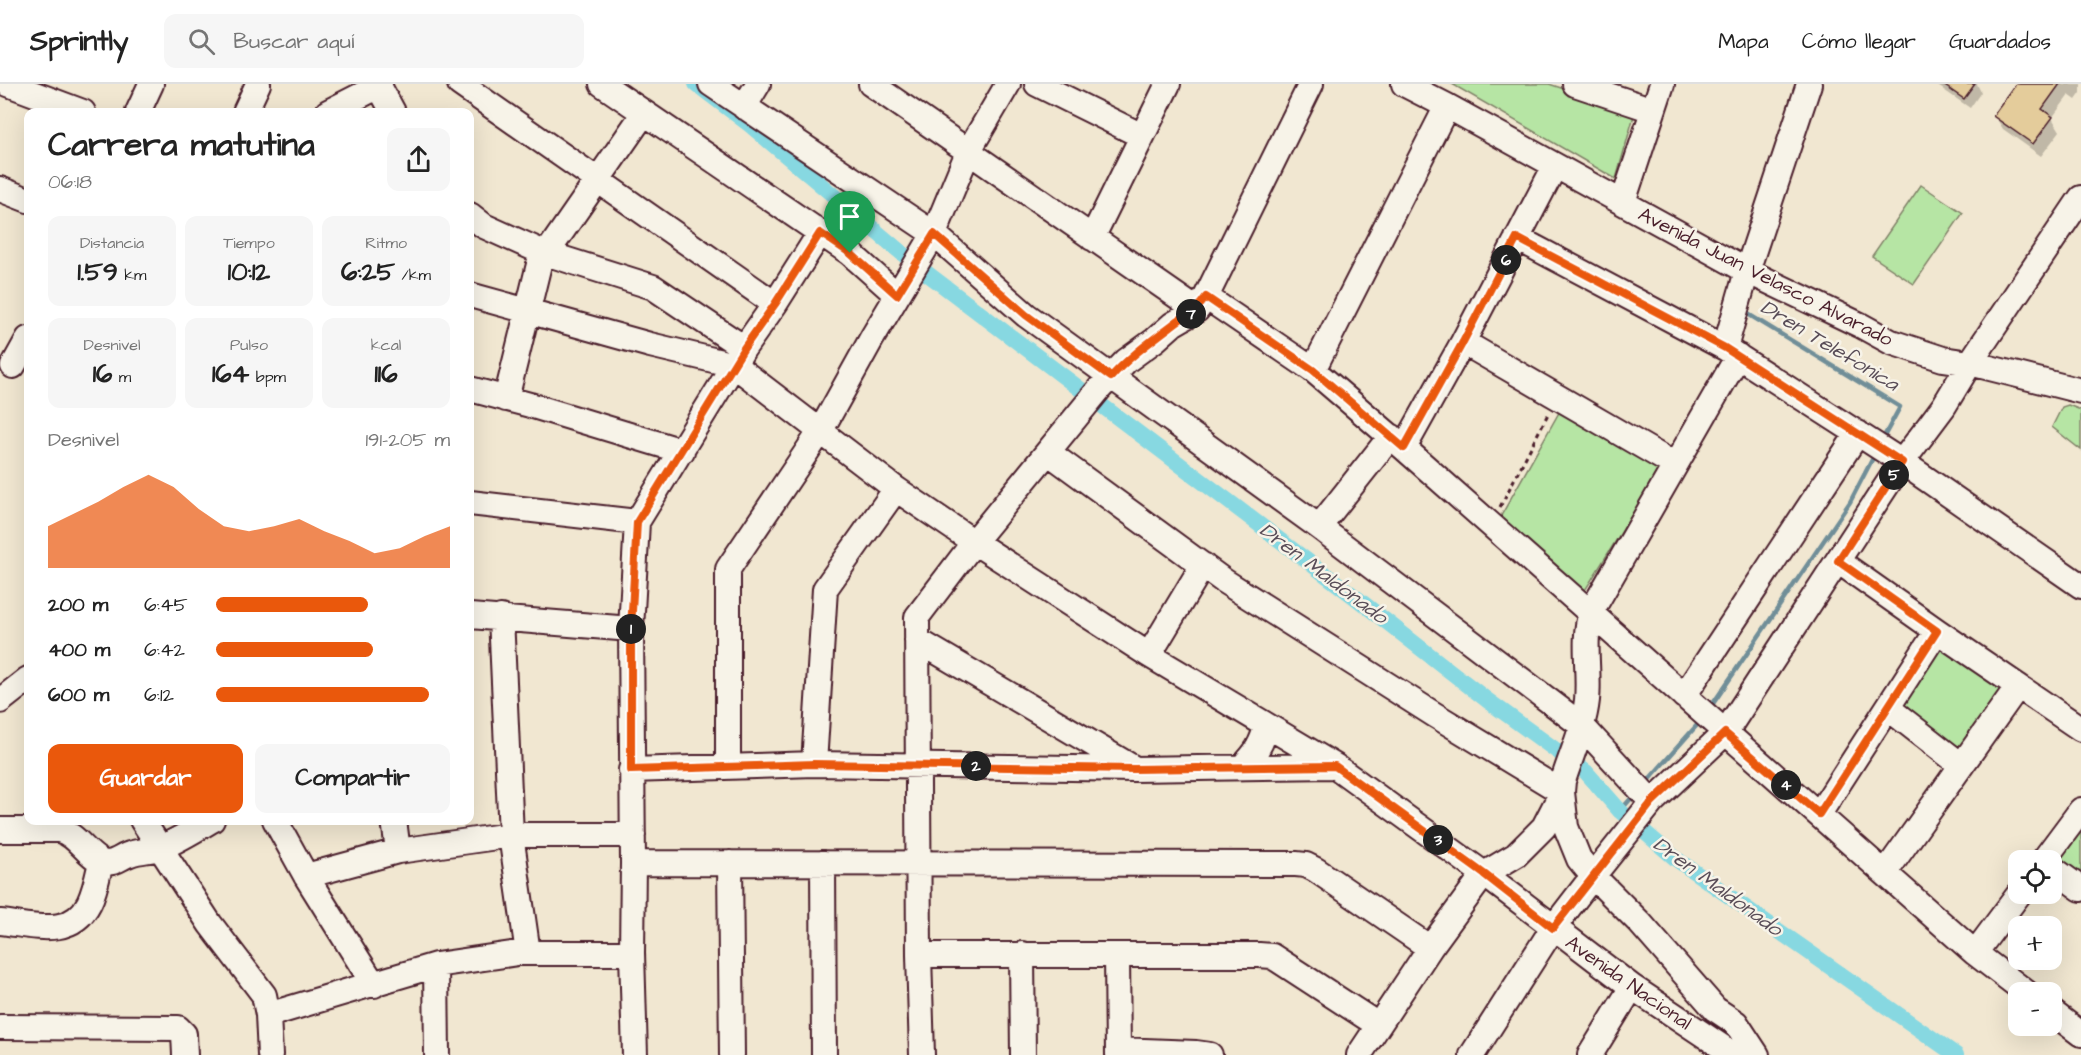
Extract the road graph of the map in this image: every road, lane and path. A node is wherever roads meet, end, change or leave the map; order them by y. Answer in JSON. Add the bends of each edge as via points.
{"nodes":[{"id":1,"x":8,"y":84,"type":"edge"},
{"id":2,"x":151,"y":84,"type":"edge"},
{"id":3,"x":258,"y":84,"type":"edge"},
{"id":4,"x":460,"y":84,"type":"edge"},
{"id":5,"x":602,"y":84,"type":"edge"},
{"id":6,"x":711,"y":84,"type":"edge"},
{"id":7,"x":758,"y":84,"type":"edge"},
{"id":8,"x":871,"y":84,"type":"edge"},
{"id":9,"x":1008,"y":84,"type":"edge"},
{"id":10,"x":1037,"y":84,"type":"edge"},
{"id":11,"x":1168,"y":84,"type":"edge"},
{"id":12,"x":1311,"y":84,"type":"edge"},
{"id":13,"x":1404,"y":84,"type":"edge"},
{"id":14,"x":1575,"y":84,"type":"edge"},
{"id":15,"x":1662,"y":84,"type":"edge"},
{"id":16,"x":1809,"y":84,"type":"edge"},
{"id":17,"x":380,"y":85,"type":"edge"},
{"id":18,"x":1438,"y":96,"type":"edge"},
{"id":19,"x":744,"y":107,"type":"junction"},
{"id":20,"x":72,"y":108,"type":"edge"},
{"id":21,"x":140,"y":108,"type":"edge"},
{"id":22,"x":247,"y":108,"type":"edge"},
{"id":23,"x":336,"y":108,"type":"edge"},
{"id":24,"x":391,"y":108,"type":"edge"},
{"id":25,"x":1653,"y":110,"type":"junction"},
{"id":26,"x":644,"y":113,"type":"junction"},
{"id":27,"x":1142,"y":136,"type":"junction"},
{"id":28,"x":968,"y":152,"type":"junction"},
{"id":29,"x":1555,"y":166,"type":"junction"},
{"id":30,"x":598,"y":180,"type":"junction"},
{"id":31,"x":0,"y":189,"type":"edge"},
{"id":32,"x":24,"y":198,"type":"edge"},
{"id":33,"x":2081,"y":198,"type":"edge"},
{"id":34,"x":1623,"y":202,"type":"junction"},
{"id":35,"x":474,"y":218,"type":"edge"},
{"id":36,"x":820,"y":233,"type":"junction"},
{"id":37,"x":934,"y":234,"type":"junction"},
{"id":38,"x":1092,"y":238,"type":"junction"},
{"id":39,"x":1517,"y":238,"type":"junction"},
{"id":40,"x":545,"y":252,"type":"junction"},
{"id":41,"x":1748,"y":271,"type":"junction"},
{"id":42,"x":897,"y":295,"type":"junction"},
{"id":43,"x":474,"y":296,"type":"edge"},
{"id":44,"x":775,"y":304,"type":"junction"},
{"id":45,"x":1202,"y":304,"type":"junction"},
{"id":46,"x":528,"y":312,"type":"junction"},
{"id":47,"x":1463,"y":342,"type":"junction"},
{"id":48,"x":24,"y":346,"type":"edge"},
{"id":49,"x":1732,"y":352,"type":"junction"},
{"id":50,"x":739,"y":357,"type":"junction"},
{"id":51,"x":1970,"y":363,"type":"junction"},
{"id":52,"x":13,"y":366,"type":"dead end"},
{"id":53,"x":1313,"y":370,"type":"junction"},
{"id":54,"x":1106,"y":382,"type":"junction"},
{"id":55,"x":474,"y":390,"type":"edge"},
{"id":56,"x":2081,"y":391,"type":"edge"},
{"id":57,"x":1558,"y":397,"type":"junction"},
{"id":58,"x":506,"y":399,"type":"junction"},
{"id":59,"x":820,"y":432,"type":"junction"},
{"id":60,"x":1858,"y":433,"type":"junction"},
{"id":61,"x":1398,"y":442,"type":"junction"},
{"id":62,"x":682,"y":451,"type":"junction"},
{"id":63,"x":1049,"y":453,"type":"junction"},
{"id":64,"x":1902,"y":462,"type":"junction"},
{"id":65,"x":1675,"y":465,"type":"junction"},
{"id":66,"x":896,"y":489,"type":"junction"},
{"id":67,"x":474,"y":503,"type":"edge"},
{"id":68,"x":637,"y":522,"type":"junction"},
{"id":69,"x":1491,"y":524,"type":"junction"},
{"id":70,"x":1320,"y":526,"type":"junction"},
{"id":71,"x":974,"y":542,"type":"junction"},
{"id":72,"x":1838,"y":561,"type":"junction"},
{"id":73,"x":1203,"y":565,"type":"junction"},
{"id":74,"x":2081,"y":586,"type":"edge"},
{"id":75,"x":1591,"y":612,"type":"junction"},
{"id":76,"x":474,"y":616,"type":"edge"},
{"id":77,"x":501,"y":617,"type":"junction"},
{"id":78,"x":631,"y":629,"type":"junction"},
{"id":79,"x":1937,"y":631,"type":"junction"},
{"id":80,"x":917,"y":640,"type":"junction"},
{"id":81,"x":1149,"y":655,"type":"junction"},
{"id":82,"x":24,"y":682,"type":"edge"},
{"id":83,"x":2018,"y":686,"type":"junction"},
{"id":84,"x":1684,"y":696,"type":"junction"},
{"id":85,"x":0,"y":702,"type":"edge"},
{"id":86,"x":24,"y":702,"type":"edge"},
{"id":87,"x":1888,"y":708,"type":"junction"},
{"id":88,"x":1266,"y":725,"type":"junction"},
{"id":89,"x":2081,"y":729,"type":"edge"},
{"id":90,"x":1579,"y":733,"type":"junction"},
{"id":91,"x":1725,"y":733,"type":"junction"},
{"id":92,"x":814,"y":764,"type":"junction"},
{"id":93,"x":917,"y":765,"type":"junction"},
{"id":94,"x":1961,"y":765,"type":"junction"},
{"id":95,"x":728,"y":766,"type":"junction"},
{"id":96,"x":1335,"y":766,"type":"junction"},
{"id":97,"x":1242,"y":767,"type":"junction"},
{"id":98,"x":1134,"y":769,"type":"junction"},
{"id":99,"x":631,"y":770,"type":"junction"},
{"id":100,"x":1562,"y":792,"type":"junction"},
{"id":101,"x":1652,"y":802,"type":"junction"},
{"id":102,"x":2081,"y":810,"type":"edge"},
{"id":103,"x":1819,"y":814,"type":"junction"},
{"id":104,"x":145,"y":825,"type":"edge"},
{"id":105,"x":203,"y":825,"type":"edge"},
{"id":106,"x":278,"y":825,"type":"edge"},
{"id":107,"x":395,"y":825,"type":"edge"},
{"id":108,"x":0,"y":830,"type":"edge"},
{"id":109,"x":511,"y":835,"type":"junction"},
{"id":110,"x":633,"y":835,"type":"junction"},
{"id":111,"x":160,"y":848,"type":"junction"},
{"id":112,"x":2051,"y":850,"type":"edge"},
{"id":113,"x":398,"y":851,"type":"junction"},
{"id":114,"x":101,"y":862,"type":"junction"},
{"id":115,"x":633,"y":863,"type":"junction"},
{"id":116,"x":730,"y":863,"type":"junction"},
{"id":117,"x":823,"y":863,"type":"junction"},
{"id":118,"x":918,"y":864,"type":"junction"},
{"id":119,"x":1885,"y":873,"type":"junction"},
{"id":120,"x":1484,"y":874,"type":"junction"},
{"id":121,"x":2062,"y":875,"type":"edge"},
{"id":122,"x":306,"y":876,"type":"junction"},
{"id":123,"x":1593,"y":876,"type":"junction"},
{"id":124,"x":2081,"y":889,"type":"edge"},
{"id":125,"x":2012,"y":904,"type":"edge"},
{"id":126,"x":0,"y":922,"type":"edge"},
{"id":127,"x":1553,"y":928,"type":"junction"},
{"id":128,"x":1430,"y":948,"type":"junction"},
{"id":129,"x":528,"y":953,"type":"junction"},
{"id":130,"x":632,"y":953,"type":"junction"},
{"id":131,"x":1975,"y":953,"type":"junction"},
{"id":132,"x":1022,"y":954,"type":"junction"},
{"id":133,"x":919,"y":955,"type":"junction"},
{"id":134,"x":1117,"y":955,"type":"junction"},
{"id":135,"x":436,"y":965,"type":"junction"},
{"id":136,"x":2013,"y":982,"type":"edge"},
{"id":137,"x":374,"y":985,"type":"junction"},
{"id":138,"x":1632,"y":987,"type":"junction"},
{"id":139,"x":268,"y":1015,"type":"junction"},
{"id":140,"x":2062,"y":1020,"type":"edge"},
{"id":141,"x":1378,"y":1025,"type":"junction"},
{"id":142,"x":0,"y":1027,"type":"edge"},
{"id":143,"x":2081,"y":1034,"type":"edge"},
{"id":144,"x":1118,"y":1052,"type":"edge"},
{"id":145,"x":184,"y":1055,"type":"edge"},
{"id":146,"x":270,"y":1055,"type":"edge"},
{"id":147,"x":437,"y":1055,"type":"edge"},
{"id":148,"x":635,"y":1055,"type":"edge"},
{"id":149,"x":732,"y":1055,"type":"edge"},
{"id":150,"x":824,"y":1055,"type":"edge"},
{"id":151,"x":922,"y":1055,"type":"edge"},
{"id":152,"x":1023,"y":1055,"type":"edge"},
{"id":153,"x":1210,"y":1055,"type":"edge"},
{"id":154,"x":1359,"y":1055,"type":"edge"},
{"id":155,"x":1472,"y":1055,"type":"edge"},
{"id":156,"x":1590,"y":1055,"type":"edge"},
{"id":157,"x":1733,"y":1055,"type":"edge"},
{"id":158,"x":1757,"y":1055,"type":"edge"}],
"edges":[{"from":1,"to":20,"type":"street"},
{"from":2,"to":21,"type":"street"},
{"from":3,"to":22,"type":"street"},
{"from":4,"to":30,"type":"street"},
{"from":5,"to":26,"type":"street"},
{"from":6,"to":19,"type":"street"},
{"from":7,"to":19,"type":"street"},
{"from":8,"to":28,"type":"street"},
{"from":9,"to":28,"type":"street"},
{"from":10,"to":27,"type":"street"},
{"from":11,"to":27,"type":"street"},
{"from":12,"to":45,"type":"street"},
{"from":13,"to":18,"type":"street","name":"Avenida Juan Velasco Alvarado"},
{"from":14,"to":25,"type":"street"},
{"from":15,"to":25,"type":"street"},
{"from":16,"to":41,"type":"street"},
{"from":17,"to":23,"type":"street"},
{"from":17,"to":24,"type":"street"},
{"from":18,"to":29,"type":"street","name":"Avenida Juan Velasco Alvarado"},
{"from":18,"to":53,"type":"street"},
{"from":19,"to":37,"type":"street"},
{"from":25,"to":34,"type":"street"},
{"from":26,"to":30,"type":"street"},
{"from":26,"to":36,"type":"street"},
{"from":27,"to":38,"type":"street"},
{"from":28,"to":37,"type":"street"},
{"from":28,"to":38,"type":"street"},
{"from":29,"to":34,"type":"street","name":"Avenida Juan Velasco Alvarado"},
{"from":29,"to":39,"type":"street"},
{"from":30,"to":40,"type":"street"},
{"from":30,"to":44,"type":"street"},
{"from":31,"to":32,"type":"street"},
{"from":33,"to":51,"type":"street"},
{"from":34,"to":41,"type":"street","name":"Avenida Juan Velasco Alvarado"},
{"from":35,"to":40,"type":"street","name":"Avenida Nacional"},
{"from":36,"to":42,"type":"street","via":[[850,253]]},
{"from":36,"to":44,"type":"street"},
{"from":37,"to":42,"type":"street"},
{"from":37,"to":54,"type":"street"},
{"from":38,"to":45,"type":"street"},
{"from":39,"to":47,"type":"street"},
{"from":39,"to":49,"type":"street"},
{"from":40,"to":46,"type":"street"},
{"from":40,"to":50,"type":"street","name":"Avenida Nacional","via":[[653,287]]},
{"from":41,"to":49,"type":"street"},
{"from":41,"to":51,"type":"street","name":"Avenida Juan Velasco Alvarado","via":[[1891,342],[1943,359]]},
{"from":42,"to":59,"type":"street"},
{"from":43,"to":46,"type":"street"},
{"from":44,"to":50,"type":"street"},
{"from":45,"to":53,"type":"street"},
{"from":45,"to":54,"type":"street","via":[[1126,361]]},
{"from":46,"to":50,"type":"street"},
{"from":46,"to":58,"type":"street"},
{"from":47,"to":57,"type":"street"},
{"from":47,"to":61,"type":"street"},
{"from":48,"to":52,"type":"street"},
{"from":49,"to":60,"type":"street"},
{"from":49,"to":65,"type":"street"},
{"from":50,"to":59,"type":"street","name":"Avenida Nacional"},
{"from":50,"to":62,"type":"street"},
{"from":51,"to":56,"type":"street","name":"Avenida Juan Velasco Alvarado"},
{"from":51,"to":64,"type":"street"},
{"from":53,"to":61,"type":"street"},
{"from":54,"to":63,"type":"street"},
{"from":54,"to":70,"type":"street"},
{"from":55,"to":58,"type":"street"},
{"from":57,"to":65,"type":"street"},
{"from":57,"to":69,"type":"path"},
{"from":58,"to":62,"type":"street"},
{"from":59,"to":66,"type":"street","name":"Avenida Nacional"},
{"from":59,"to":95,"type":"street","via":[[728,569]]},
{"from":60,"to":64,"type":"street"},
{"from":60,"to":84,"type":"street"},
{"from":61,"to":69,"type":"street"},
{"from":61,"to":70,"type":"street"},
{"from":62,"to":68,"type":"street"},
{"from":63,"to":71,"type":"street"},
{"from":63,"to":73,"type":"street"},
{"from":64,"to":72,"type":"street"},
{"from":64,"to":74,"type":"street"},
{"from":65,"to":75,"type":"street"},
{"from":66,"to":71,"type":"street","name":"Avenida Nacional"},
{"from":66,"to":92,"type":"street","via":[[825,589]]},
{"from":67,"to":68,"type":"street"},
{"from":68,"to":78,"type":"street"},
{"from":69,"to":75,"type":"street"},
{"from":70,"to":90,"type":"street"},
{"from":71,"to":80,"type":"street","via":[[916,617]]},
{"from":71,"to":81,"type":"street","name":"Avenida Nacional"},
{"from":72,"to":79,"type":"street"},
{"from":72,"to":91,"type":"street"},
{"from":73,"to":81,"type":"street"},
{"from":73,"to":100,"type":"street","via":[[1358,667]]},
{"from":75,"to":84,"type":"street"},
{"from":75,"to":90,"type":"street","via":[[1586,633],[1587,702]]},
{"from":76,"to":77,"type":"street"},
{"from":77,"to":78,"type":"street"},
{"from":77,"to":109,"type":"street"},
{"from":78,"to":99,"type":"street"},
{"from":79,"to":83,"type":"street"},
{"from":79,"to":87,"type":"street"},
{"from":80,"to":93,"type":"street"},
{"from":80,"to":98,"type":"street"},
{"from":81,"to":88,"type":"street","name":"Avenida Nacional"},
{"from":82,"to":85,"type":"street"},
{"from":83,"to":89,"type":"street"},
{"from":83,"to":94,"type":"street"},
{"from":84,"to":91,"type":"street"},
{"from":85,"to":86,"type":"street"},
{"from":87,"to":94,"type":"street"},
{"from":87,"to":103,"type":"street"},
{"from":88,"to":96,"type":"street","name":"Avenida Nacional"},
{"from":88,"to":97,"type":"street","via":[[1263,740]]},
{"from":90,"to":100,"type":"street"},
{"from":90,"to":101,"type":"street"},
{"from":91,"to":101,"type":"street"},
{"from":91,"to":103,"type":"street"},
{"from":92,"to":93,"type":"street"},
{"from":92,"to":95,"type":"street"},
{"from":93,"to":98,"type":"street"},
{"from":93,"to":118,"type":"street"},
{"from":94,"to":119,"type":"street"},
{"from":95,"to":99,"type":"street"},
{"from":96,"to":97,"type":"street"},
{"from":96,"to":120,"type":"street","name":"Avenida Nacional"},
{"from":97,"to":98,"type":"street"},
{"from":99,"to":110,"type":"street"},
{"from":100,"to":120,"type":"street","via":[[1544,827],[1516,855]]},
{"from":100,"to":123,"type":"street","via":[[1566,827],[1579,859]]},
{"from":101,"to":123,"type":"street"},
{"from":102,"to":112,"type":"street"},
{"from":103,"to":119,"type":"street"},
{"from":104,"to":111,"type":"street"},
{"from":105,"to":111,"type":"street"},
{"from":106,"to":122,"type":"street"},
{"from":107,"to":113,"type":"street"},
{"from":108,"to":114,"type":"street","via":[[66,832]]},
{"from":109,"to":110,"type":"street"},
{"from":109,"to":113,"type":"street"},
{"from":109,"to":129,"type":"street"},
{"from":110,"to":115,"type":"street"},
{"from":111,"to":114,"type":"street"},
{"from":111,"to":139,"type":"street","via":[[210,924],[264,995]]},
{"from":113,"to":122,"type":"street"},
{"from":114,"to":126,"type":"street","via":[[89,903],[74,922],[52,927]]},
{"from":115,"to":116,"type":"street"},
{"from":115,"to":130,"type":"street"},
{"from":116,"to":117,"type":"street"},
{"from":116,"to":149,"type":"street"},
{"from":117,"to":118,"type":"street"},
{"from":117,"to":150,"type":"street"},
{"from":118,"to":128,"type":"street","via":[[1306,865]]},
{"from":118,"to":133,"type":"street"},
{"from":119,"to":131,"type":"street"},
{"from":120,"to":127,"type":"street","name":"Avenida Nacional"},
{"from":120,"to":128,"type":"street"},
{"from":121,"to":124,"type":"street"},
{"from":122,"to":137,"type":"street"},
{"from":123,"to":127,"type":"street"},
{"from":123,"to":158,"type":"street","via":[[1640,922],[1715,1009],[1736,1023]]},
{"from":125,"to":131,"type":"street"},
{"from":127,"to":138,"type":"street","name":"Avenida Nacional"},
{"from":127,"to":155,"type":"street"},
{"from":128,"to":141,"type":"street"},
{"from":129,"to":130,"type":"street"},
{"from":129,"to":135,"type":"street"},
{"from":130,"to":148,"type":"street"},
{"from":131,"to":136,"type":"street"},
{"from":132,"to":133,"type":"street"},
{"from":132,"to":134,"type":"street"},
{"from":132,"to":152,"type":"street"},
{"from":133,"to":151,"type":"street"},
{"from":134,"to":141,"type":"street","via":[[1272,956]]},
{"from":134,"to":144,"type":"street"},
{"from":135,"to":137,"type":"street"},
{"from":135,"to":147,"type":"street"},
{"from":137,"to":139,"type":"street"},
{"from":138,"to":156,"type":"street"},
{"from":138,"to":157,"type":"street","name":"Avenida Nacional"},
{"from":139,"to":146,"type":"street"},
{"from":140,"to":143,"type":"street"},
{"from":141,"to":154,"type":"street"},
{"from":142,"to":145,"type":"street","via":[[178,1028],[184,1034]]},
{"from":144,"to":153,"type":"street"}]}
